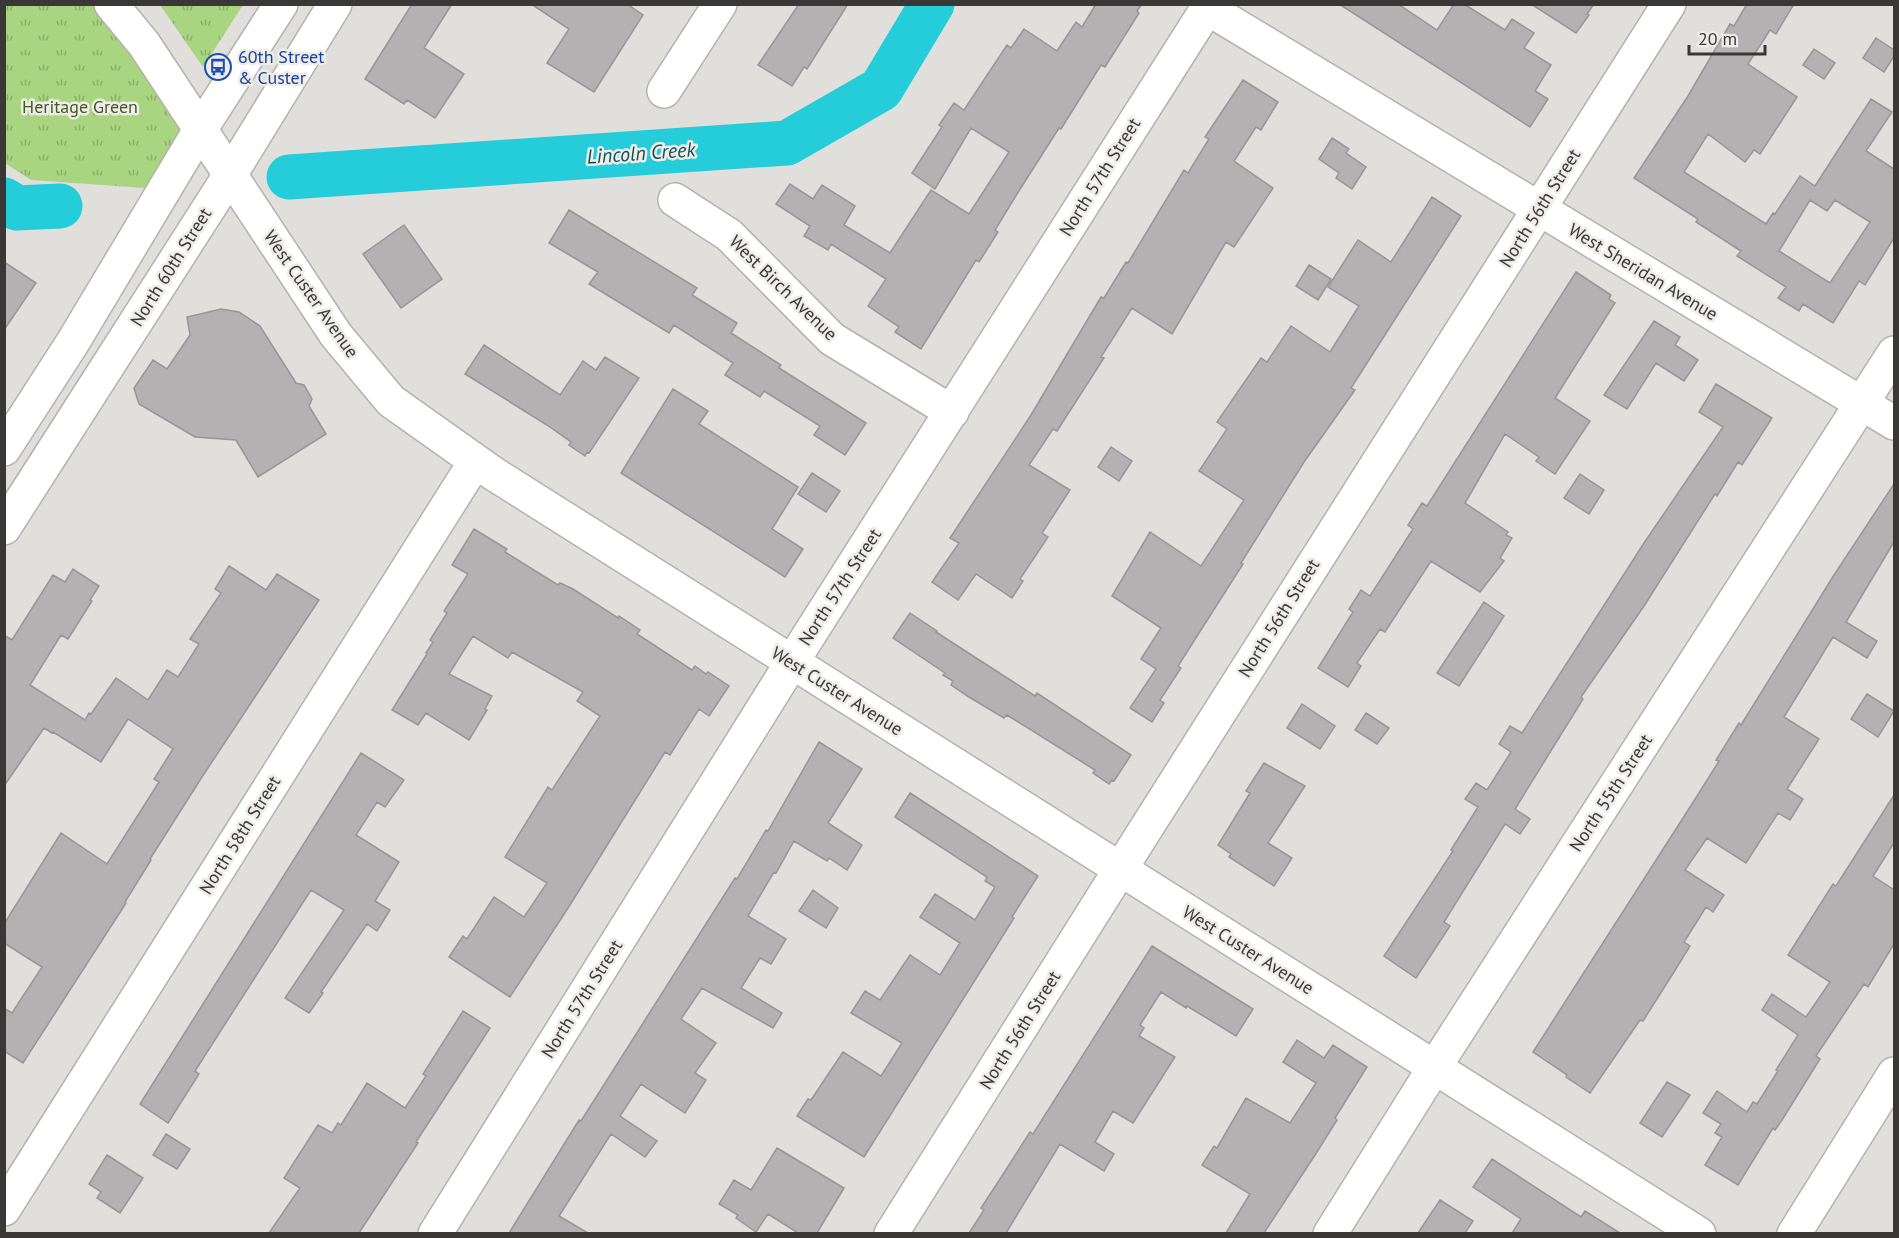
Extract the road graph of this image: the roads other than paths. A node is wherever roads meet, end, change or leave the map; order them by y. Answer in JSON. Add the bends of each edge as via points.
{"nodes":[{"id":1,"x":111,"y":4,"type":"edge"},
{"id":2,"x":281,"y":4,"type":"edge"},
{"id":3,"x":335,"y":4,"type":"edge"},
{"id":4,"x":720,"y":4,"type":"edge"},
{"id":5,"x":1669,"y":4,"type":"edge"},
{"id":6,"x":1208,"y":6,"type":"edge"},
{"id":7,"x":664,"y":91,"type":"dead end"},
{"id":8,"x":200,"y":130,"type":"junction"},
{"id":9,"x":230,"y":175,"type":"junction"},
{"id":10,"x":675,"y":200,"type":"dead end"},
{"id":11,"x":1539,"y":209,"type":"junction"},
{"id":12,"x":1894,"y":353,"type":"edge"},
{"id":13,"x":1862,"y":404,"type":"junction"},
{"id":14,"x":952,"y":412,"type":"junction"},
{"id":15,"x":1894,"y":423,"type":"edge"},
{"id":16,"x":4,"y":449,"type":"edge"},
{"id":17,"x":475,"y":462,"type":"junction"},
{"id":18,"x":4,"y":528,"type":"edge"},
{"id":19,"x":792,"y":662,"type":"junction"},
{"id":20,"x":1121,"y":869,"type":"junction"},
{"id":21,"x":1434,"y":1068,"type":"junction"},
{"id":22,"x":1894,"y":1074,"type":"edge"},
{"id":23,"x":4,"y":1209,"type":"edge"},
{"id":24,"x":435,"y":1233,"type":"edge"},
{"id":25,"x":891,"y":1233,"type":"edge"},
{"id":26,"x":1330,"y":1233,"type":"edge"},
{"id":27,"x":1699,"y":1233,"type":"edge"},
{"id":28,"x":1794,"y":1233,"type":"edge"}],
"edges":[{"from":1,"to":8,"type":"street","name":"West Custer Avenue","via":[[144,44]]},
{"from":2,"to":8,"type":"street"},
{"from":3,"to":9,"type":"street","name":"North 60th Street"},
{"from":4,"to":7,"type":"street"},
{"from":5,"to":11,"type":"street","name":"North 56th Street"},
{"from":6,"to":11,"type":"street","name":"West Sheridan Avenue"},
{"from":6,"to":14,"type":"street","name":"North 57th Street"},
{"from":8,"to":9,"type":"street","name":"West Custer Avenue"},
{"from":8,"to":16,"type":"street"},
{"from":9,"to":17,"type":"street","name":"West Custer Avenue","via":[[336,335],[391,401]]},
{"from":9,"to":18,"type":"street","name":"North 60th Street"},
{"from":10,"to":14,"type":"street","name":"West Birch Avenue","via":[[729,235],[832,339]]},
{"from":11,"to":13,"type":"street","name":"West Sheridan Avenue"},
{"from":11,"to":20,"type":"street","name":"North 56th Street"},
{"from":12,"to":13,"type":"street","name":"North 55th Street"},
{"from":13,"to":15,"type":"street","name":"West Sheridan Avenue"},
{"from":13,"to":21,"type":"street","name":"North 55th Street"},
{"from":14,"to":19,"type":"street","name":"North 57th Street"},
{"from":17,"to":19,"type":"street","name":"West Custer Avenue"},
{"from":17,"to":23,"type":"street","name":"North 58th Street"},
{"from":19,"to":20,"type":"street","name":"West Custer Avenue"},
{"from":19,"to":24,"type":"street","name":"North 57th Street"},
{"from":20,"to":21,"type":"street","name":"West Custer Avenue"},
{"from":20,"to":25,"type":"street","name":"North 56th Street"},
{"from":21,"to":26,"type":"street","name":"North 55th Street"},
{"from":21,"to":27,"type":"street","name":"West Custer Avenue"},
{"from":22,"to":28,"type":"street"}]}
